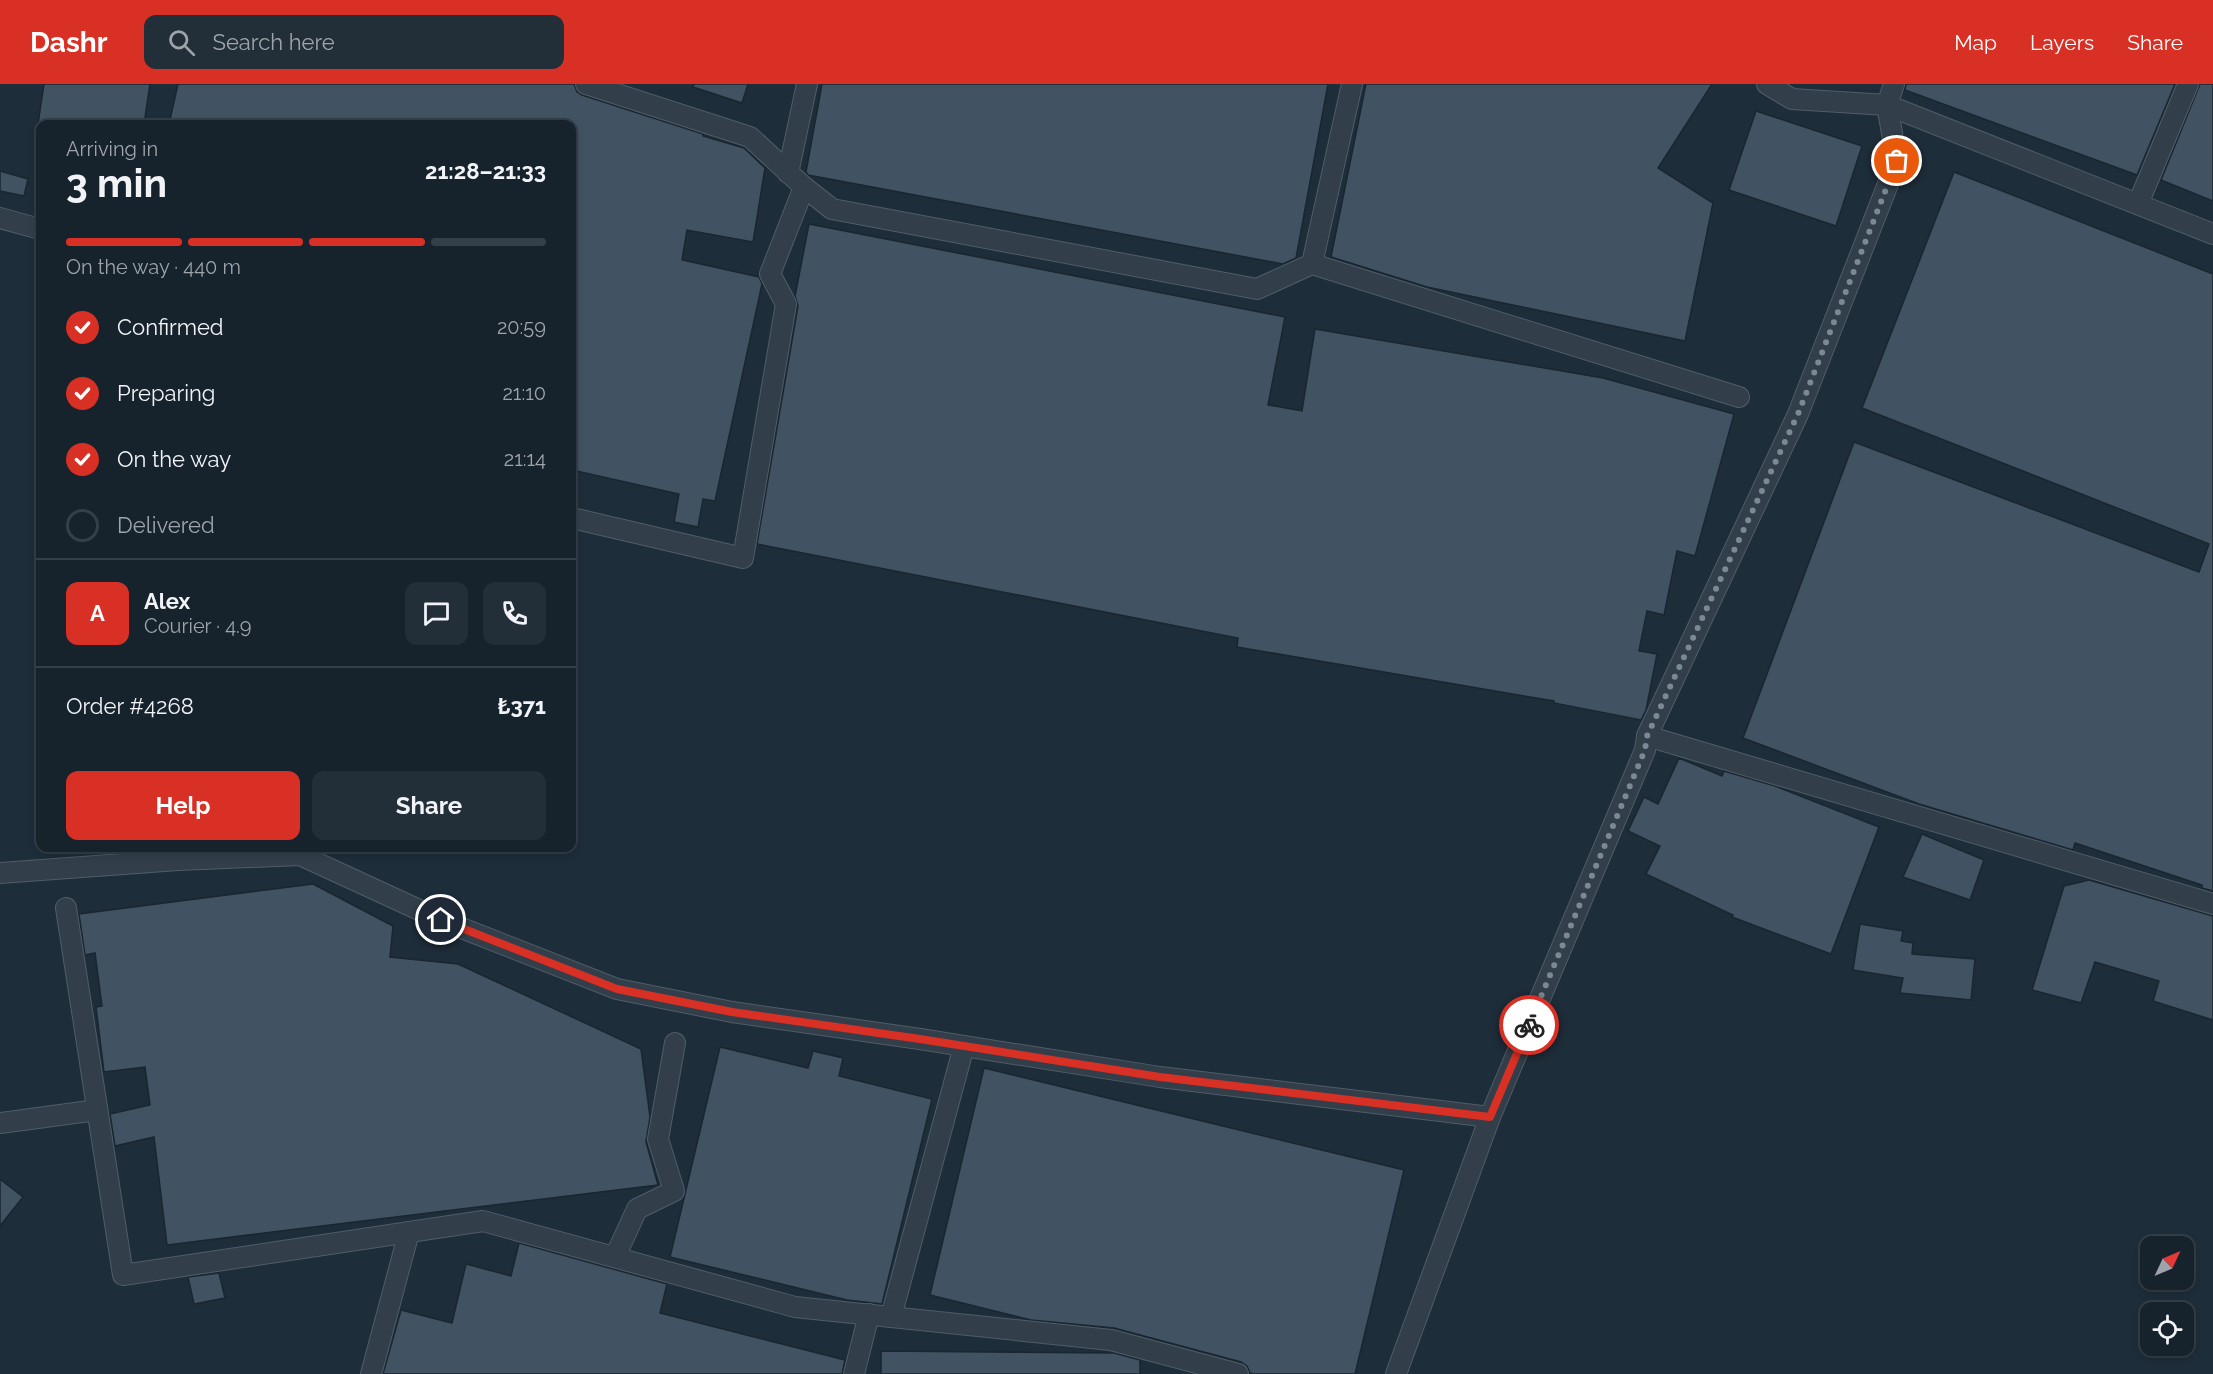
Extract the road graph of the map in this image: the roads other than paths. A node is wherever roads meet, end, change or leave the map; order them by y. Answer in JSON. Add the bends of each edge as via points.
{"nodes":[{"id":1,"x":586,"y":84,"type":"edge"},
{"id":2,"x":807,"y":84,"type":"edge"},
{"id":3,"x":1352,"y":84,"type":"edge"},
{"id":4,"x":1767,"y":84,"type":"edge"},
{"id":5,"x":1894,"y":84,"type":"edge"},
{"id":6,"x":2188,"y":84,"type":"edge"},
{"id":7,"x":1887,"y":105,"type":"junction"},
{"id":8,"x":788,"y":173,"type":"junction"},
{"id":9,"x":804,"y":187,"type":"junction"},
{"id":10,"x":2139,"y":204,"type":"junction"},
{"id":11,"x":0,"y":218,"type":"edge"},
{"id":12,"x":36,"y":228,"type":"edge"},
{"id":13,"x":2213,"y":234,"type":"edge"},
{"id":14,"x":1312,"y":264,"type":"junction"},
{"id":15,"x":1739,"y":397,"type":"dead end"},
{"id":16,"x":576,"y":519,"type":"edge"},
{"id":17,"x":1647,"y":736,"type":"junction"},
{"id":18,"x":0,"y":873,"type":"edge"},
{"id":19,"x":2213,"y":904,"type":"edge"},
{"id":20,"x":66,"y":908,"type":"dead end"},
{"id":21,"x":675,"y":1043,"type":"dead end"},
{"id":22,"x":964,"y":1046,"type":"junction"},
{"id":23,"x":97,"y":1110,"type":"junction"},
{"id":24,"x":1490,"y":1117,"type":"junction"},
{"id":25,"x":0,"y":1123,"type":"edge"},
{"id":26,"x":409,"y":1232,"type":"junction"},
{"id":27,"x":615,"y":1257,"type":"junction"},
{"id":28,"x":869,"y":1314,"type":"junction"},
{"id":29,"x":891,"y":1317,"type":"junction"},
{"id":30,"x":371,"y":1374,"type":"edge"},
{"id":31,"x":854,"y":1374,"type":"edge"},
{"id":32,"x":1238,"y":1374,"type":"edge"},
{"id":33,"x":1396,"y":1374,"type":"edge"}],
"edges":[{"from":1,"to":8,"type":"street","via":[[750,137]]},
{"from":2,"to":8,"type":"street"},
{"from":3,"to":14,"type":"street"},
{"from":4,"to":7,"type":"street","via":[[1792,99]]},
{"from":5,"to":7,"type":"street"},
{"from":6,"to":10,"type":"street"},
{"from":7,"to":10,"type":"street"},
{"from":7,"to":17,"type":"street","via":[[1897,161],[1893,172],[1798,414]]},
{"from":8,"to":9,"type":"street"},
{"from":9,"to":14,"type":"street","via":[[832,208],[1257,289]]},
{"from":9,"to":16,"type":"street","via":[[770,274],[786,304],[743,558]]},
{"from":10,"to":13,"type":"street"},
{"from":11,"to":12,"type":"street"},
{"from":14,"to":15,"type":"street"},
{"from":17,"to":19,"type":"street"},
{"from":17,"to":24,"type":"street","via":[[1645,750]]},
{"from":18,"to":22,"type":"street","via":[[300,855],[441,920],[617,989],[732,1012]]},
{"from":20,"to":23,"type":"street"},
{"from":21,"to":27,"type":"street","via":[[658,1139],[674,1191],[636,1209]]},
{"from":22,"to":24,"type":"street","via":[[1160,1077]]},
{"from":22,"to":29,"type":"street"},
{"from":23,"to":25,"type":"street"},
{"from":23,"to":26,"type":"street","via":[[123,1275]]},
{"from":24,"to":33,"type":"street"},
{"from":26,"to":27,"type":"street","via":[[483,1221]]},
{"from":26,"to":30,"type":"street"},
{"from":27,"to":28,"type":"street","via":[[795,1307]]},
{"from":28,"to":29,"type":"street"},
{"from":28,"to":31,"type":"street"},
{"from":29,"to":32,"type":"street","via":[[1111,1340]]}]}
